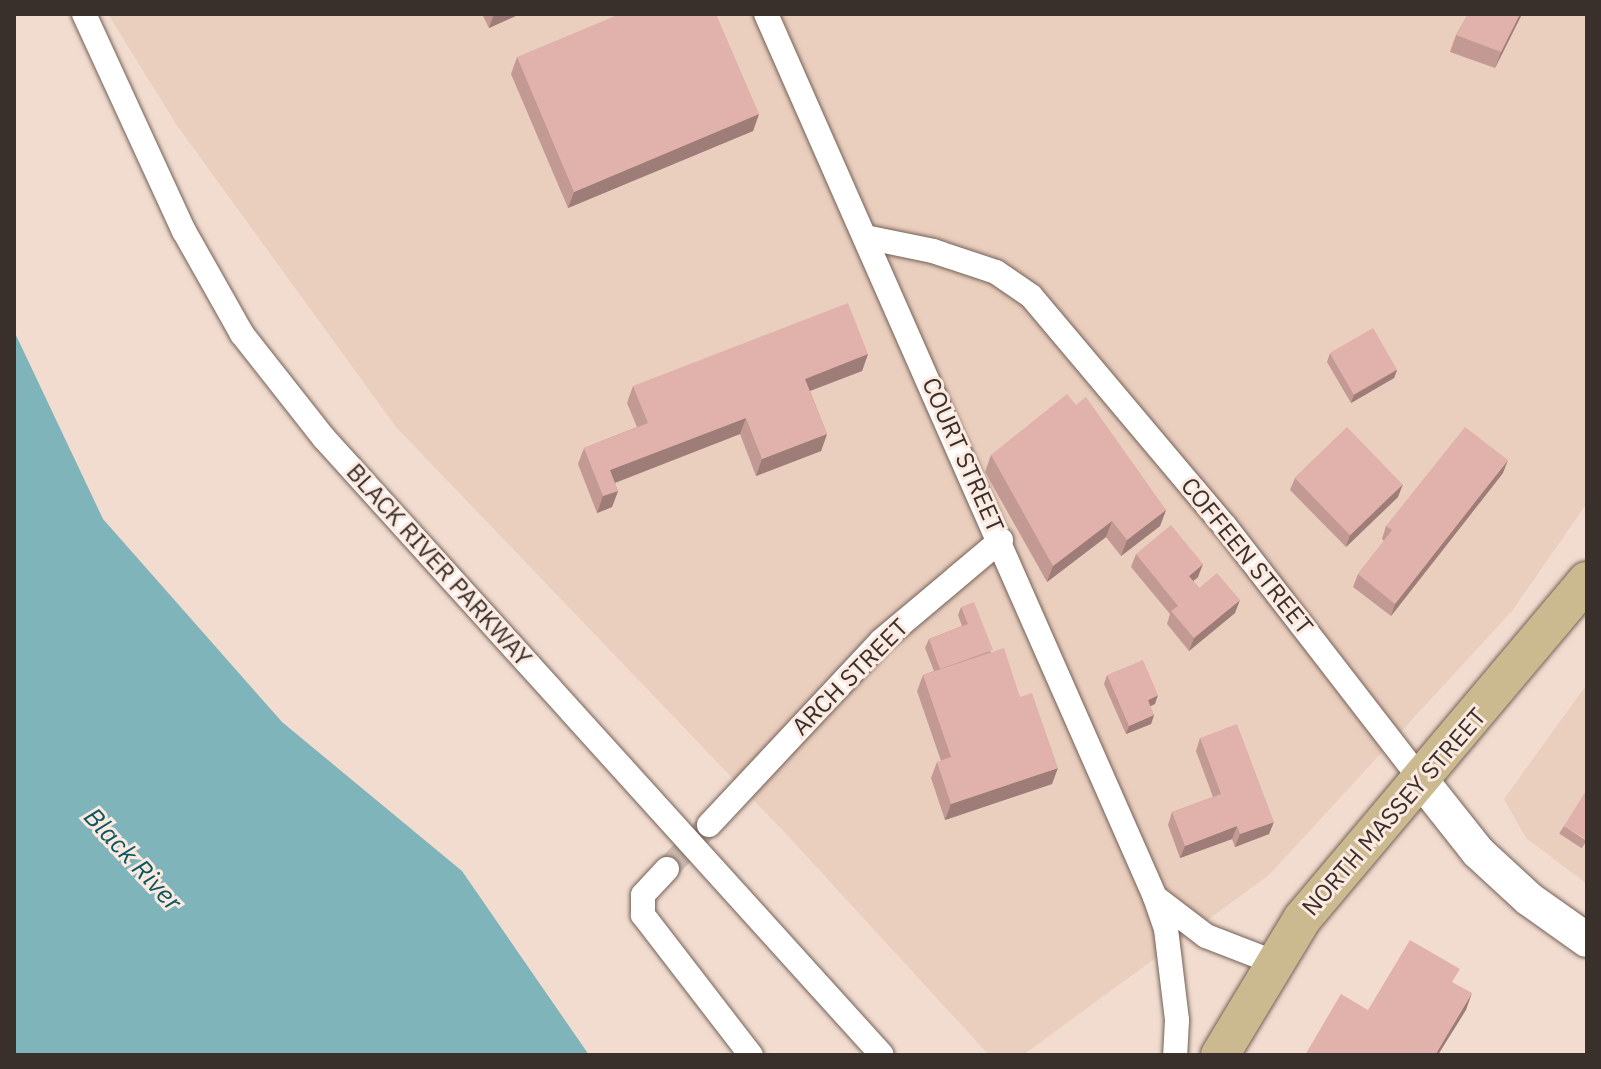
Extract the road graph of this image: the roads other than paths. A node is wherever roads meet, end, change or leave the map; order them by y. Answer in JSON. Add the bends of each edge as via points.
{"nodes":[{"id":1,"x":84,"y":14,"type":"edge"},
{"id":2,"x":766,"y":14,"type":"edge"},
{"id":3,"x":865,"y":237,"type":"junction"},
{"id":4,"x":1001,"y":540,"type":"junction"},
{"id":5,"x":1587,"y":581,"type":"edge"},
{"id":6,"x":1421,"y":780,"type":"junction"},
{"id":7,"x":709,"y":825,"type":"tunnel mouth"},
{"id":8,"x":667,"y":869,"type":"tunnel mouth"},
{"id":9,"x":1155,"y":897,"type":"junction"},
{"id":10,"x":1587,"y":940,"type":"edge"},
{"id":11,"x":1273,"y":962,"type":"junction"},
{"id":12,"x":751,"y":1055,"type":"edge"},
{"id":13,"x":882,"y":1055,"type":"edge"},
{"id":14,"x":1175,"y":1055,"type":"edge"},
{"id":15,"x":1220,"y":1055,"type":"edge"}],
"edges":[{"from":1,"to":13,"type":"street","name":"BLACK RIVER PARKWAY","via":[[184,231],[242,334],[323,437]]},
{"from":2,"to":3,"type":"street","name":"COURT STREET"},
{"from":3,"to":4,"type":"street","name":"COURT STREET"},
{"from":3,"to":6,"type":"street","name":"COFFEEN STREET","via":[[933,251],[996,272],[1031,296],[1225,526]]},
{"from":4,"to":7,"type":"street","name":"ARCH STREET","via":[[881,641]]},
{"from":4,"to":9,"type":"street","name":"COURT STREET"},
{"from":5,"to":6,"type":"main road","name":"NORTH MASSEY STREET"},
{"from":6,"to":10,"type":"main road","name":"COFFEEN STREET","via":[[1478,852],[1529,899]]},
{"from":6,"to":11,"type":"main road","name":"NORTH MASSEY STREET","via":[[1302,919]]},
{"from":8,"to":12,"type":"street","via":[[643,895],[643,915]]},
{"from":9,"to":11,"type":"street","name":"COURT STREET","via":[[1206,936]]},
{"from":9,"to":14,"type":"street","name":"COURT STREET","via":[[1166,929]]},
{"from":11,"to":15,"type":"main road","name":"NORTH MASSEY STREET"}]}
